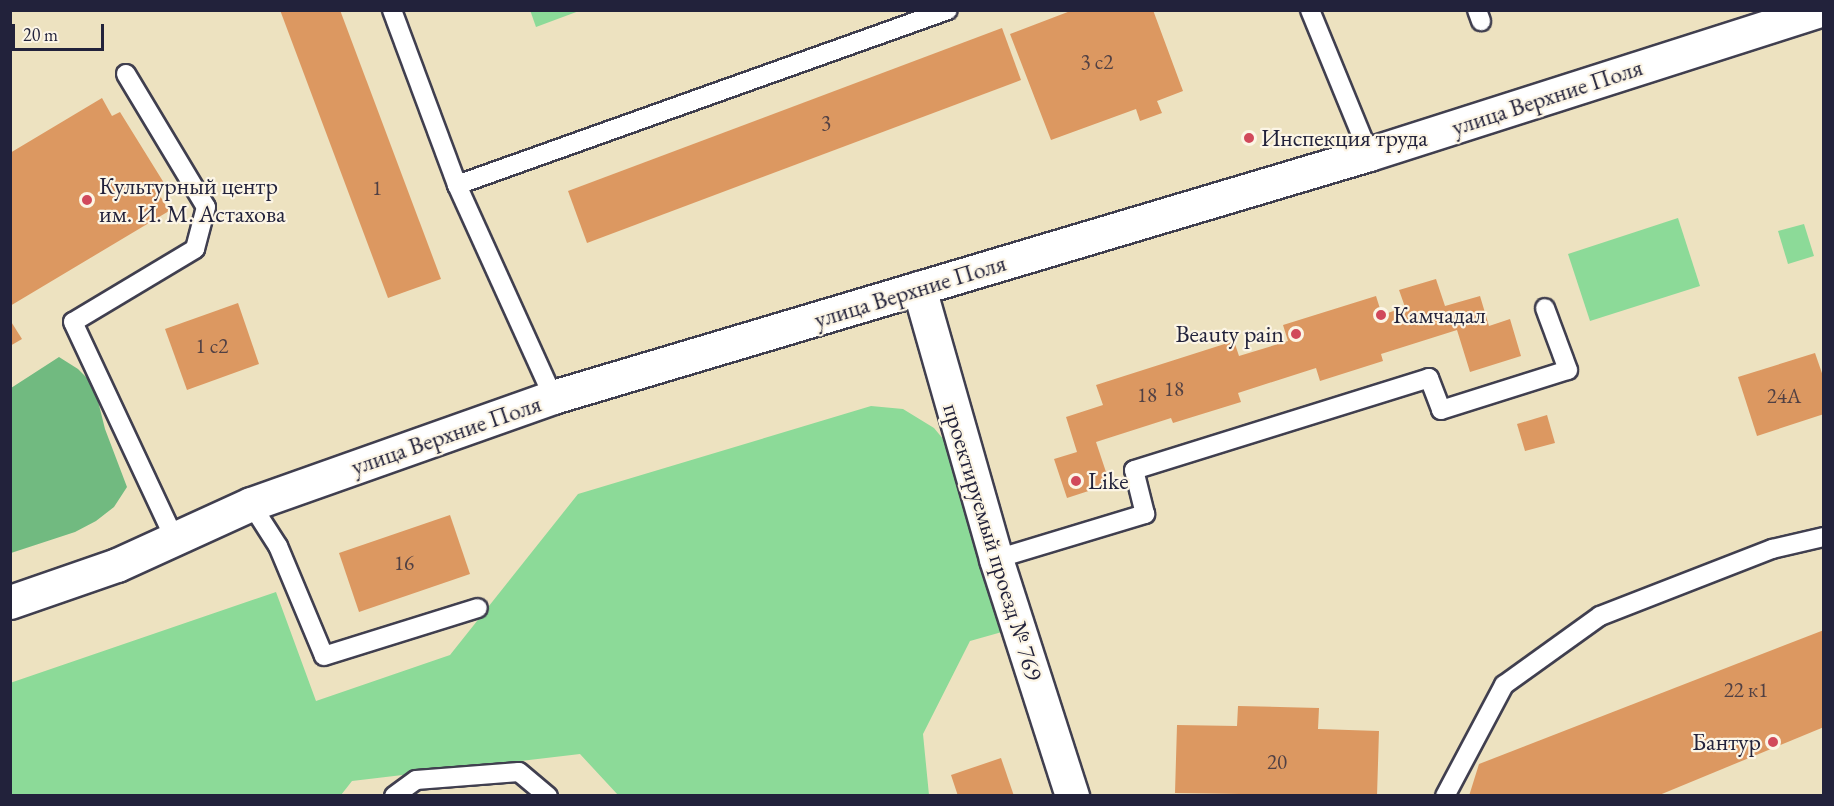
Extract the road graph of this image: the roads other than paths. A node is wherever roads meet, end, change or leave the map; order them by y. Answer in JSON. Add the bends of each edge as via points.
{"nodes":[{"id":1,"x":392,"y":10,"type":"edge"},
{"id":2,"x":948,"y":10,"type":"edge"},
{"id":3,"x":1310,"y":10,"type":"edge"},
{"id":4,"x":1803,"y":13,"type":"edge"},
{"id":5,"x":126,"y":74,"type":"dead end"},
{"id":6,"x":1369,"y":154,"type":"junction"},
{"id":7,"x":457,"y":185,"type":"junction"},
{"id":8,"x":919,"y":288,"type":"junction"},
{"id":9,"x":1545,"y":308,"type":"dead end"},
{"id":10,"x":553,"y":397,"type":"junction"},
{"id":11,"x":251,"y":504,"type":"junction"},
{"id":12,"x":1824,"y":537,"type":"edge"},
{"id":13,"x":175,"y":540,"type":"junction"},
{"id":14,"x":996,"y":559,"type":"junction"},
{"id":15,"x":10,"y":602,"type":"edge"},
{"id":16,"x":478,"y":608,"type":"dead end"},
{"id":17,"x":394,"y":795,"type":"edge"},
{"id":18,"x":548,"y":795,"type":"edge"},
{"id":19,"x":1072,"y":795,"type":"edge"},
{"id":20,"x":1445,"y":795,"type":"edge"}],
"edges":[{"from":1,"to":7,"type":"lane"},
{"from":2,"to":7,"type":"lane"},
{"from":3,"to":6,"type":"lane"},
{"from":4,"to":6,"type":"main road","name":"улица Верхние Поля"},
{"from":5,"to":13,"type":"lane","via":[[206,207],[195,249],[73,322]]},
{"from":6,"to":8,"type":"main road","name":"улица Верхние Поля"},
{"from":7,"to":10,"type":"lane"},
{"from":8,"to":10,"type":"main road","name":"улица Верхние Поля"},
{"from":8,"to":14,"type":"main road","name":"проектируемый проезд № 769"},
{"from":9,"to":14,"type":"lane","via":[[1568,370],[1441,410],[1429,378],[1134,470],[1145,514]]},
{"from":10,"to":11,"type":"main road","name":"улица Верхние Поля"},
{"from":11,"to":13,"type":"main road","name":"улица Верхние Поля"},
{"from":11,"to":16,"type":"lane","via":[[278,546],[324,656]]},
{"from":12,"to":20,"type":"lane","via":[[1772,549],[1600,616],[1504,686]]},
{"from":13,"to":15,"type":"main road","name":"улица Верхние Поля","via":[[117,565]]},
{"from":14,"to":19,"type":"main road","name":"проектируемый проезд № 769"},
{"from":17,"to":18,"type":"lane","via":[[416,780],[519,772]]}]}
